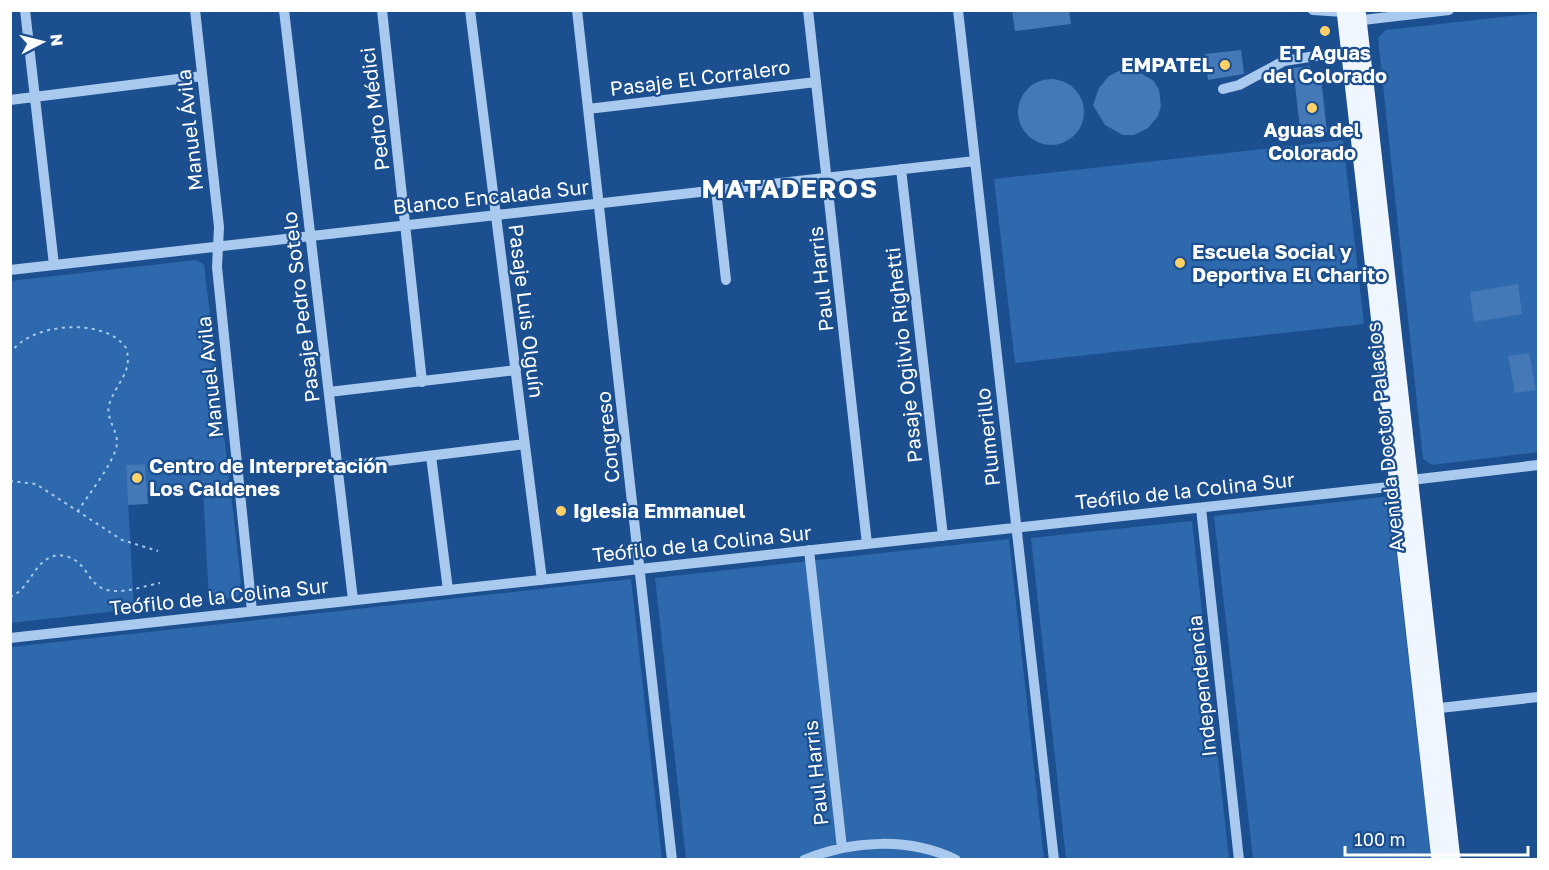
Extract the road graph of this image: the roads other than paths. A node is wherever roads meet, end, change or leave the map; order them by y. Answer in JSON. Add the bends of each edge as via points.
{"nodes":[{"id":1,"x":25,"y":10,"type":"edge"},
{"id":2,"x":195,"y":10,"type":"edge"},
{"id":3,"x":284,"y":10,"type":"edge"},
{"id":4,"x":382,"y":10,"type":"edge"},
{"id":5,"x":470,"y":10,"type":"edge"},
{"id":6,"x":577,"y":10,"type":"edge"},
{"id":7,"x":808,"y":10,"type":"edge"},
{"id":8,"x":958,"y":10,"type":"edge"},
{"id":9,"x":1313,"y":10,"type":"edge"},
{"id":10,"x":1449,"y":10,"type":"edge"},
{"id":11,"x":1350,"y":15,"type":"edge"},
{"id":12,"x":1348,"y":51,"type":"junction"},
{"id":13,"x":202,"y":76,"type":"junction"},
{"id":14,"x":816,"y":82,"type":"junction"},
{"id":15,"x":1223,"y":89,"type":"dead end"},
{"id":16,"x":35,"y":97,"type":"junction"},
{"id":17,"x":10,"y":100,"type":"edge"},
{"id":18,"x":588,"y":109,"type":"junction"},
{"id":19,"x":975,"y":161,"type":"junction"},
{"id":20,"x":902,"y":169,"type":"junction"},
{"id":21,"x":827,"y":178,"type":"junction"},
{"id":22,"x":716,"y":190,"type":"junction"},
{"id":23,"x":600,"y":203,"type":"junction"},
{"id":24,"x":496,"y":215,"type":"junction"},
{"id":25,"x":407,"y":225,"type":"junction"},
{"id":26,"x":311,"y":236,"type":"junction"},
{"id":27,"x":218,"y":246,"type":"junction"},
{"id":28,"x":54,"y":265,"type":"junction"},
{"id":29,"x":10,"y":270,"type":"edge"},
{"id":30,"x":726,"y":280,"type":"dead end"},
{"id":31,"x":516,"y":370,"type":"junction"},
{"id":32,"x":422,"y":381,"type":"junction"},
{"id":33,"x":329,"y":393,"type":"junction"},
{"id":34,"x":525,"y":444,"type":"junction"},
{"id":35,"x":431,"y":456,"type":"junction"},
{"id":36,"x":1539,"y":465,"type":"edge"},
{"id":37,"x":338,"y":467,"type":"junction"},
{"id":38,"x":1404,"y":483,"type":"junction"},
{"id":39,"x":1201,"y":508,"type":"junction"},
{"id":40,"x":1017,"y":528,"type":"junction"},
{"id":41,"x":943,"y":536,"type":"junction"},
{"id":42,"x":867,"y":544,"type":"junction"},
{"id":43,"x":809,"y":550,"type":"junction"},
{"id":44,"x":641,"y":569,"type":"junction"},
{"id":45,"x":542,"y":580,"type":"junction"},
{"id":46,"x":448,"y":590,"type":"junction"},
{"id":47,"x":353,"y":600,"type":"junction"},
{"id":48,"x":252,"y":611,"type":"junction"},
{"id":49,"x":10,"y":638,"type":"edge"},
{"id":50,"x":1539,"y":696,"type":"edge"},
{"id":51,"x":1429,"y":709,"type":"junction"},
{"id":52,"x":842,"y":848,"type":"junction"},
{"id":53,"x":672,"y":860,"type":"edge"},
{"id":54,"x":804,"y":860,"type":"edge"},
{"id":55,"x":957,"y":860,"type":"edge"},
{"id":56,"x":1054,"y":860,"type":"edge"},
{"id":57,"x":1239,"y":860,"type":"edge"},
{"id":58,"x":1439,"y":860,"type":"edge"},
{"id":59,"x":1454,"y":860,"type":"edge"}],
"edges":[{"from":1,"to":16,"type":"street"},
{"from":2,"to":13,"type":"street","name":"Manuel Ávila"},
{"from":3,"to":26,"type":"street","name":"Pasaje Pedro Sotelo"},
{"from":4,"to":25,"type":"street","name":"Pedro Médici"},
{"from":5,"to":24,"type":"street","name":"Pasaje Luis Olguín"},
{"from":6,"to":18,"type":"street","name":"Congreso"},
{"from":7,"to":14,"type":"street","name":"Paul Harris"},
{"from":8,"to":19,"type":"street","name":"Plumerillo"},
{"from":9,"to":11,"type":"street"},
{"from":10,"to":11,"type":"street"},
{"from":11,"to":12,"type":"main road","name":"Avenida Doctor Palacios"},
{"from":11,"to":38,"type":"main road","name":"Avenida Doctor Palacios"},
{"from":12,"to":15,"type":"street","via":[[1284,61],[1239,85]]},
{"from":12,"to":38,"type":"main road","name":"Avenida Doctor Palacios"},
{"from":13,"to":16,"type":"street"},
{"from":13,"to":27,"type":"street","name":"Manuel Ávila"},
{"from":14,"to":18,"type":"street","name":"Pasaje El Corralero"},
{"from":14,"to":21,"type":"street","name":"Paul Harris"},
{"from":16,"to":17,"type":"street"},
{"from":16,"to":28,"type":"street"},
{"from":18,"to":23,"type":"street","name":"Congreso"},
{"from":19,"to":20,"type":"street","name":"Blanco Encalada Sur"},
{"from":19,"to":40,"type":"street","name":"Plumerillo"},
{"from":20,"to":21,"type":"street","name":"Blanco Encalada Sur"},
{"from":20,"to":41,"type":"street","name":"Pasaje Ogilvio Righetti"},
{"from":21,"to":22,"type":"street","name":"Blanco Encalada Sur"},
{"from":21,"to":42,"type":"street","name":"Paul Harris"},
{"from":22,"to":23,"type":"street","name":"Blanco Encalada Sur"},
{"from":22,"to":30,"type":"street"},
{"from":23,"to":24,"type":"street","name":"Blanco Encalada Sur"},
{"from":23,"to":44,"type":"street","name":"Congreso"},
{"from":24,"to":25,"type":"street","name":"Blanco Encalada Sur"},
{"from":24,"to":31,"type":"street","name":"Pasaje Luis Olguín"},
{"from":25,"to":26,"type":"street","name":"Blanco Encalada Sur"},
{"from":25,"to":32,"type":"street","name":"Pedro Médici"},
{"from":26,"to":27,"type":"street","name":"Blanco Encalada Sur"},
{"from":26,"to":33,"type":"street","name":"Pasaje Pedro Sotelo"},
{"from":27,"to":28,"type":"street","name":"Blanco Encalada Sur"},
{"from":27,"to":48,"type":"street","name":"Manuel Avila"},
{"from":28,"to":29,"type":"street","name":"Blanco Encalada Sur"},
{"from":31,"to":32,"type":"street"},
{"from":31,"to":34,"type":"street","name":"Pasaje Luis Olguín"},
{"from":32,"to":33,"type":"street"},
{"from":33,"to":37,"type":"street","name":"Pasaje Pedro Sotelo"},
{"from":34,"to":35,"type":"street"},
{"from":34,"to":45,"type":"street","name":"Pasaje Luis Olguín"},
{"from":35,"to":37,"type":"street"},
{"from":35,"to":46,"type":"street"},
{"from":36,"to":38,"type":"street","name":"Teófilo de la Colina Sur"},
{"from":37,"to":47,"type":"street","name":"Pasaje Pedro Sotelo"},
{"from":38,"to":39,"type":"street","name":"Teófilo de la Colina Sur"},
{"from":38,"to":51,"type":"main road","name":"Avenida Doctor Palacios"},
{"from":39,"to":40,"type":"street","name":"Teófilo de la Colina Sur"},
{"from":39,"to":57,"type":"street","name":"Independencia"},
{"from":40,"to":41,"type":"street","name":"Teófilo de la Colina Sur"},
{"from":40,"to":56,"type":"street","name":"Plumerillo"},
{"from":41,"to":42,"type":"street","name":"Teófilo de la Colina Sur"},
{"from":42,"to":43,"type":"street","name":"Teófilo de la Colina Sur"},
{"from":43,"to":44,"type":"street","name":"Teófilo de la Colina Sur"},
{"from":43,"to":52,"type":"street","name":"Paul Harris"},
{"from":44,"to":45,"type":"street","name":"Teófilo de la Colina Sur"},
{"from":44,"to":53,"type":"street","name":"Congreso"},
{"from":45,"to":46,"type":"street","name":"Teófilo de la Colina Sur"},
{"from":46,"to":47,"type":"street","name":"Teófilo de la Colina Sur"},
{"from":47,"to":48,"type":"street","name":"Teófilo de la Colina Sur"},
{"from":48,"to":49,"type":"street","name":"Teófilo de la Colina Sur"},
{"from":50,"to":51,"type":"street"},
{"from":51,"to":58,"type":"main road","name":"Avenida Doctor Palacios"},
{"from":51,"to":59,"type":"main road","name":"Avenida Doctor Palacios"},
{"from":52,"to":54,"type":"street"},
{"from":52,"to":55,"type":"street","via":[[901,845]]}]}
